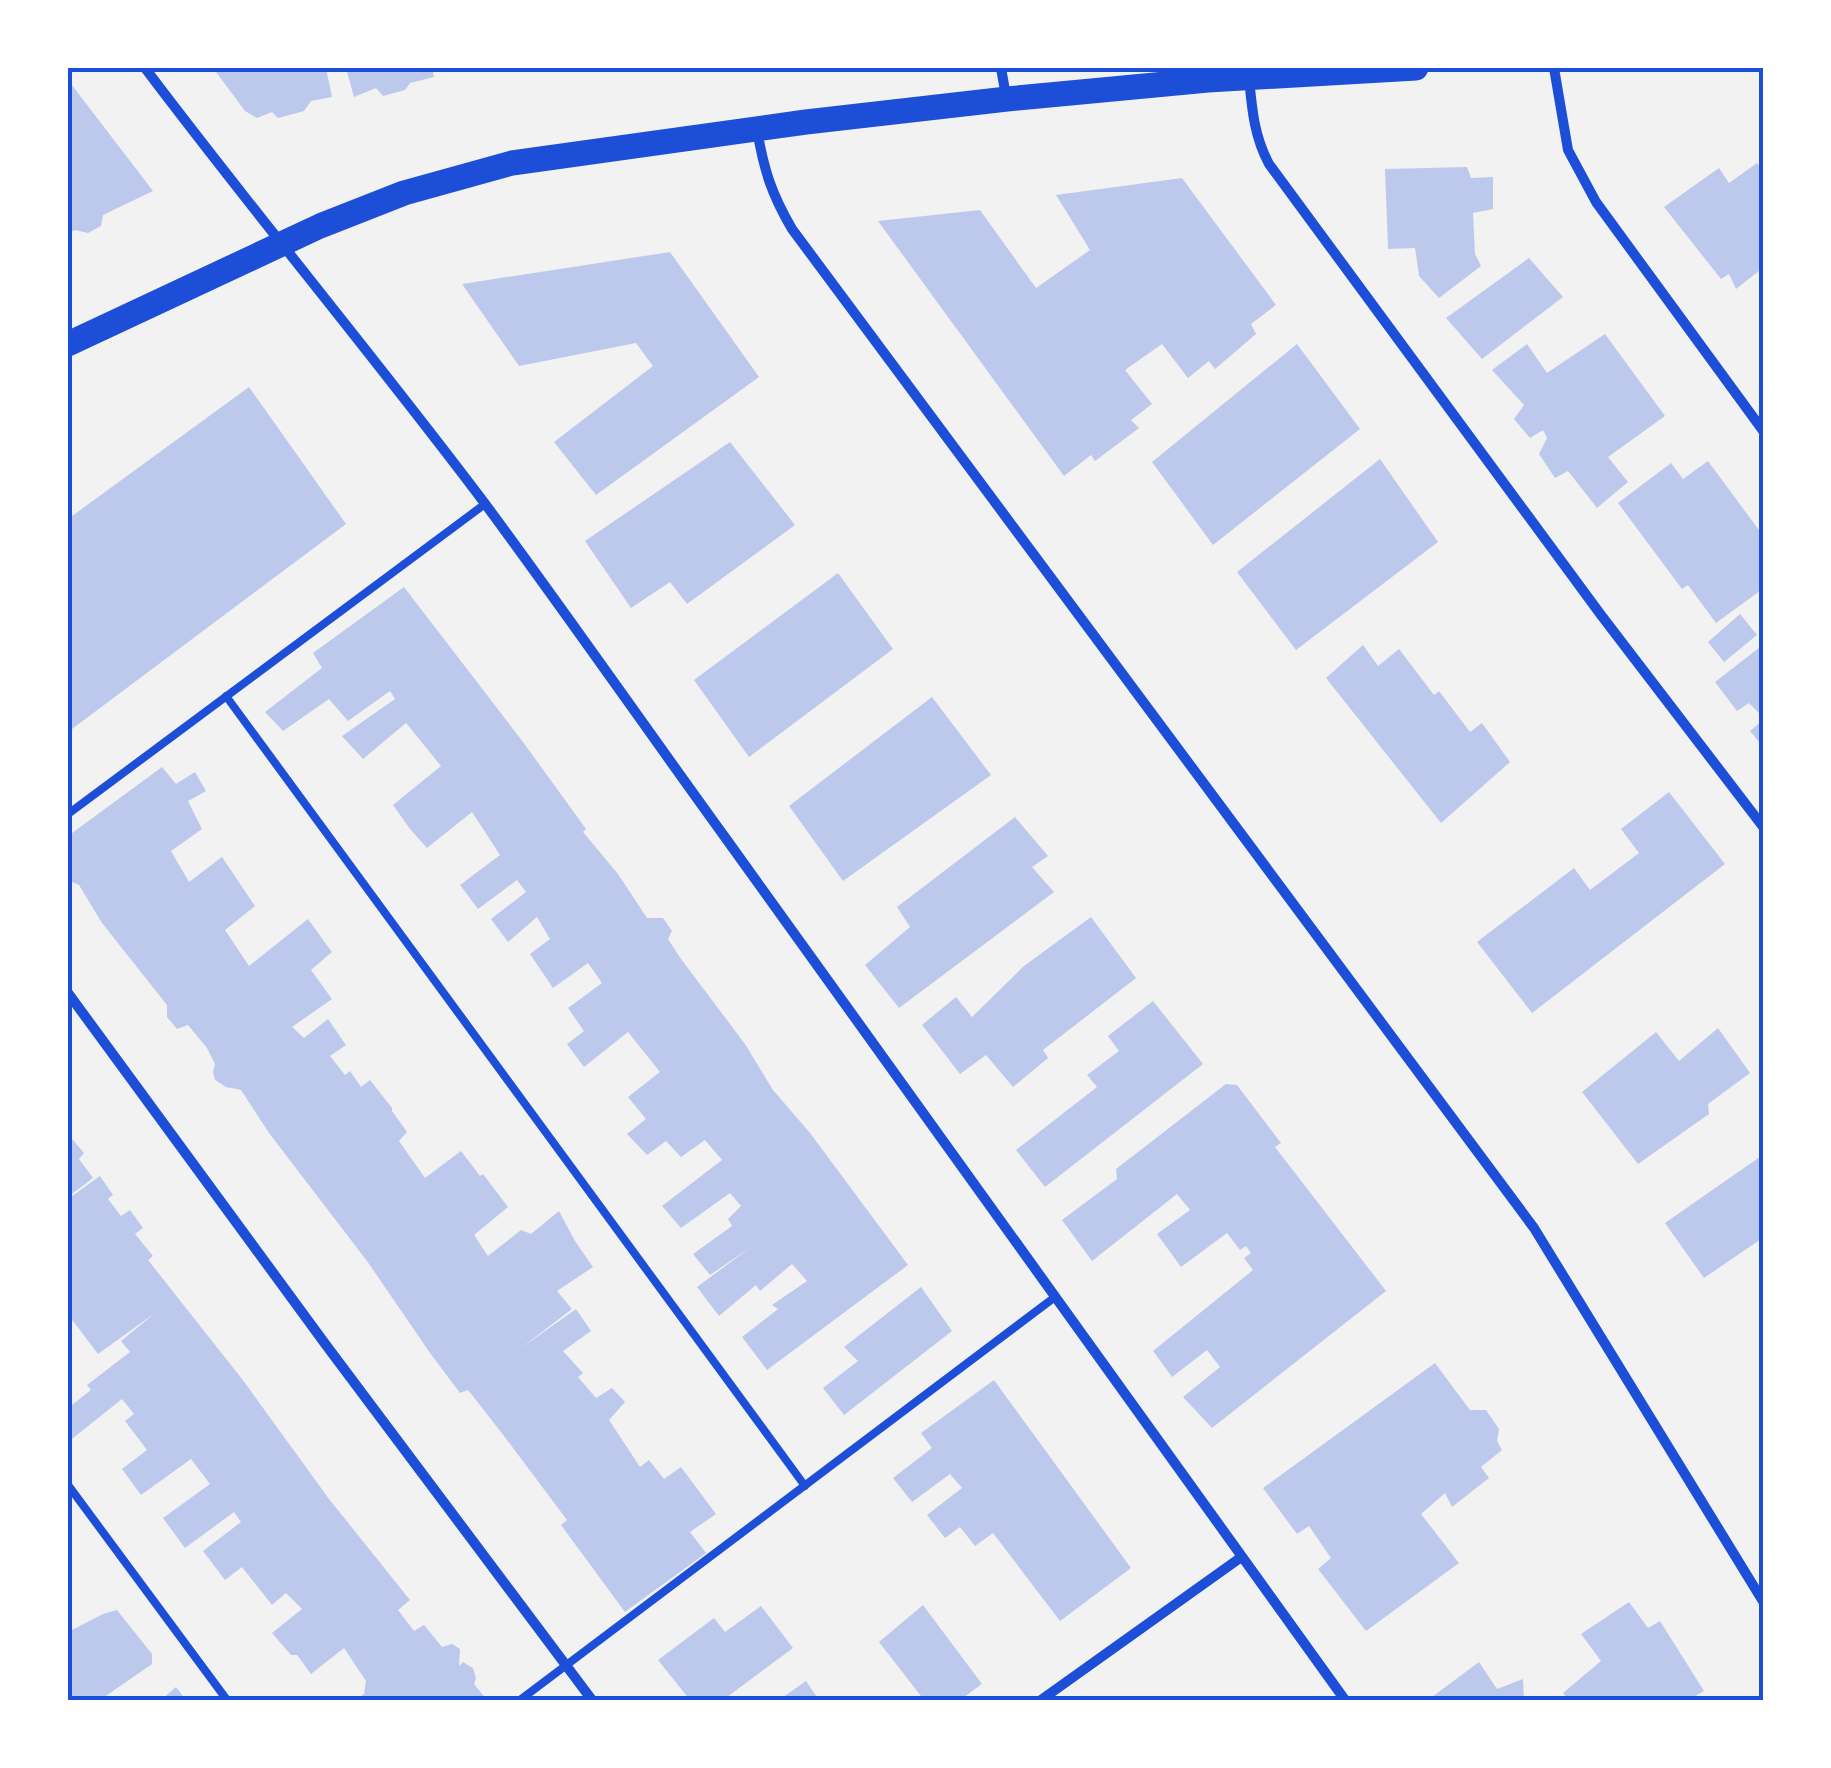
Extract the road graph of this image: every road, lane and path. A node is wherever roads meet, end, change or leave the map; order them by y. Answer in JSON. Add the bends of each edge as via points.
{"nodes":[{"id":1,"x":145,"y":68,"type":"edge"},
{"id":2,"x":1000,"y":68,"type":"edge"},
{"id":3,"x":1416,"y":68,"type":"edge"},
{"id":4,"x":1554,"y":68,"type":"edge"},
{"id":5,"x":1249,"y":77,"type":"junction"},
{"id":6,"x":1007,"y":99,"type":"junction"},
{"id":7,"x":757,"y":129,"type":"junction"},
{"id":8,"x":280,"y":243,"type":"junction"},
{"id":9,"x":68,"y":344,"type":"edge"},
{"id":10,"x":1764,"y":432,"type":"edge"},
{"id":11,"x":484,"y":504,"type":"junction"},
{"id":12,"x":226,"y":696,"type":"junction"},
{"id":13,"x":68,"y":814,"type":"edge"},
{"id":14,"x":1764,"y":828,"type":"edge"},
{"id":15,"x":68,"y":993,"type":"edge"},
{"id":16,"x":1055,"y":1296,"type":"junction"},
{"id":17,"x":68,"y":1485,"type":"edge"},
{"id":18,"x":805,"y":1486,"type":"junction"},
{"id":19,"x":1240,"y":1558,"type":"junction"},
{"id":20,"x":1764,"y":1603,"type":"edge"},
{"id":21,"x":567,"y":1667,"type":"junction"},
{"id":22,"x":227,"y":1700,"type":"edge"},
{"id":23,"x":520,"y":1700,"type":"edge"},
{"id":24,"x":592,"y":1700,"type":"edge"},
{"id":25,"x":1041,"y":1700,"type":"edge"},
{"id":26,"x":1344,"y":1700,"type":"edge"}],
"edges":[{"from":1,"to":8,"type":"street"},
{"from":2,"to":6,"type":"street"},
{"from":3,"to":5,"type":"main road"},
{"from":4,"to":10,"type":"street","via":[[1568,150],[1596,202]]},
{"from":5,"to":6,"type":"main road"},
{"from":5,"to":14,"type":"street","via":[[1260,147],[1279,178]]},
{"from":6,"to":7,"type":"main road"},
{"from":7,"to":8,"type":"main road","via":[[492,168],[404,192]]},
{"from":7,"to":20,"type":"street","via":[[770,188],[792,228],[1534,1228]]},
{"from":8,"to":9,"type":"main road"},
{"from":8,"to":11,"type":"street"},
{"from":11,"to":12,"type":"lane"},
{"from":11,"to":16,"type":"street"},
{"from":12,"to":13,"type":"lane"},
{"from":12,"to":18,"type":"lane"},
{"from":15,"to":21,"type":"street"},
{"from":16,"to":18,"type":"lane"},
{"from":16,"to":19,"type":"street"},
{"from":17,"to":22,"type":"lane"},
{"from":18,"to":21,"type":"lane"},
{"from":19,"to":25,"type":"street"},
{"from":19,"to":26,"type":"street"},
{"from":21,"to":23,"type":"lane"},
{"from":21,"to":24,"type":"street"}]}
